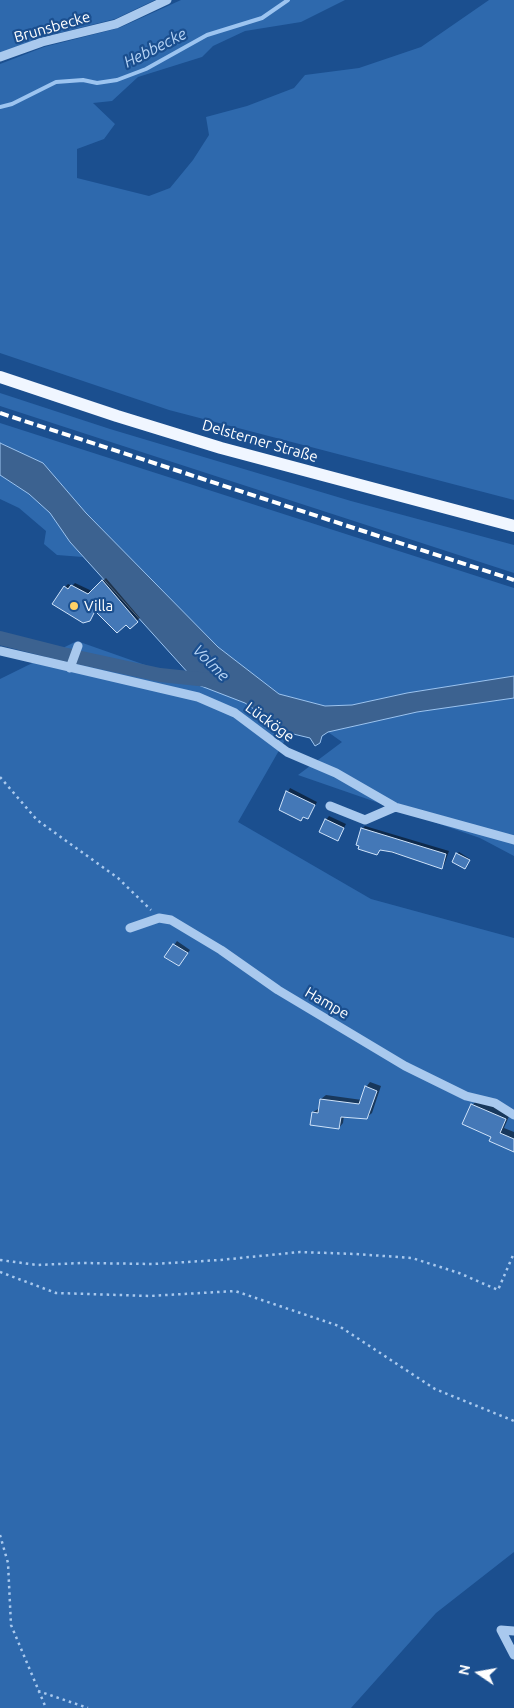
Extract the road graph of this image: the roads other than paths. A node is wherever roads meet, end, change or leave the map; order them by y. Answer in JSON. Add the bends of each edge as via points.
{"nodes":[{"id":1,"x":167,"y":0,"type":"edge"},
{"id":2,"x":0,"y":57,"type":"edge"},
{"id":3,"x":0,"y":377,"type":"edge"},
{"id":4,"x":514,"y":526,"type":"edge"},
{"id":5,"x":78,"y":646,"type":"dead end"},
{"id":6,"x":0,"y":651,"type":"edge"},
{"id":7,"x":70,"y":668,"type":"junction"},
{"id":8,"x":330,"y":806,"type":"dead end"},
{"id":9,"x":395,"y":807,"type":"junction"},
{"id":10,"x":514,"y":840,"type":"edge"},
{"id":11,"x":130,"y":928,"type":"dead end"},
{"id":12,"x":514,"y":1115,"type":"edge"},
{"id":13,"x":514,"y":1631,"type":"edge"},
{"id":14,"x":514,"y":1657,"type":"edge"}],
"edges":[{"from":1,"to":2,"type":"street","name":"Brunsbecke","via":[[116,24],[42,42]]},
{"from":3,"to":4,"type":"main road","name":"Delsterner Straße","via":[[221,448]]},
{"from":5,"to":7,"type":"street"},
{"from":6,"to":7,"type":"street","name":"Lücköge"},
{"from":7,"to":9,"type":"street","name":"Lücköge","via":[[198,697],[227,710],[287,752],[336,773]]},
{"from":8,"to":9,"type":"street","via":[[365,820]]},
{"from":9,"to":10,"type":"street","name":"Lücköge"},
{"from":11,"to":12,"type":"street","name":"Hampe","via":[[159,918],[171,920],[278,990],[405,1066],[466,1096],[495,1103]]},
{"from":13,"to":14,"type":"street","via":[[501,1630]]}]}
